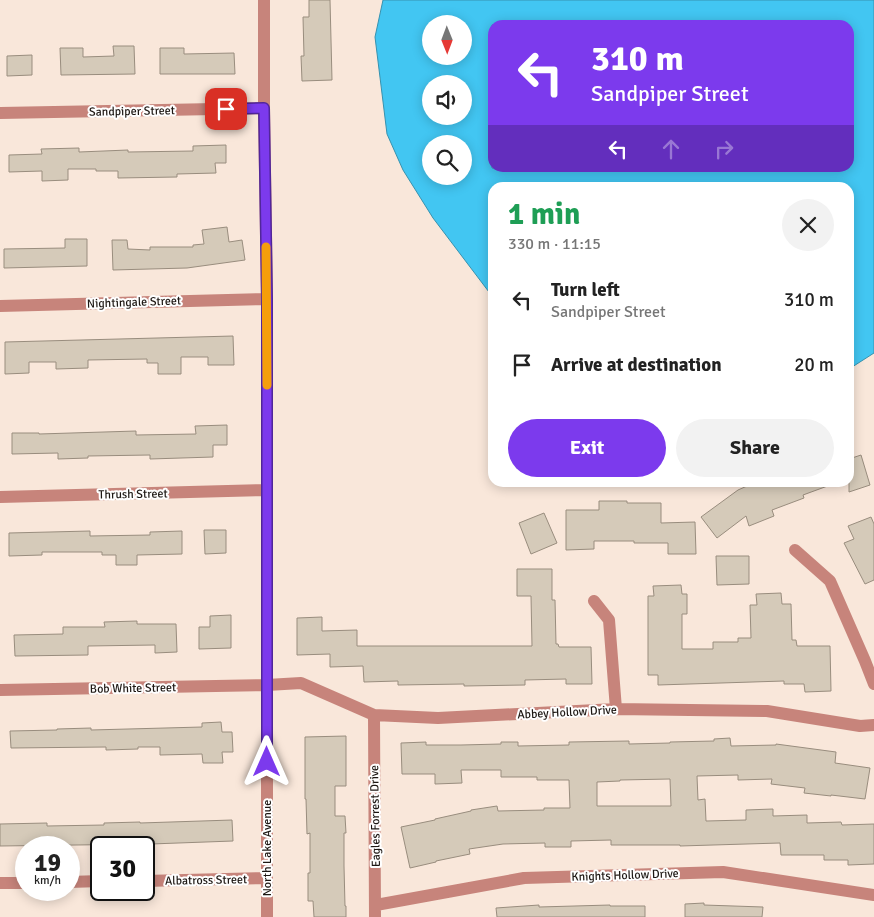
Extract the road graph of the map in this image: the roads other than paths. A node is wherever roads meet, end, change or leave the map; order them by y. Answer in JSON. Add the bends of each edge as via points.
{"nodes":[{"id":1,"x":264,"y":0,"type":"edge"},
{"id":2,"x":264,"y":108,"type":"junction"},
{"id":3,"x":0,"y":114,"type":"edge"},
{"id":4,"x":267,"y":299,"type":"junction"},
{"id":5,"x":0,"y":306,"type":"edge"},
{"id":6,"x":267,"y":490,"type":"junction"},
{"id":7,"x":0,"y":497,"type":"edge"},
{"id":8,"x":795,"y":550,"type":"dead end"},
{"id":9,"x":594,"y":601,"type":"dead end"},
{"id":10,"x":874,"y":684,"type":"edge"},
{"id":11,"x":267,"y":685,"type":"junction"},
{"id":12,"x":0,"y":690,"type":"edge"},
{"id":13,"x":616,"y":709,"type":"junction"},
{"id":14,"x":374,"y":715,"type":"junction"},
{"id":15,"x":874,"y":725,"type":"edge"},
{"id":16,"x":267,"y":878,"type":"junction"},
{"id":17,"x":155,"y":881,"type":"edge"},
{"id":18,"x":0,"y":883,"type":"edge"},
{"id":19,"x":15,"y":883,"type":"edge"},
{"id":20,"x":874,"y":895,"type":"edge"},
{"id":21,"x":376,"y":911,"type":"edge"},
{"id":22,"x":267,"y":917,"type":"edge"}],
"edges":[{"from":1,"to":2,"type":"street","name":"North Lake Avenue"},
{"from":2,"to":3,"type":"street","name":"Sandpiper Street"},
{"from":2,"to":4,"type":"street","name":"North Lake Avenue"},
{"from":4,"to":5,"type":"street","name":"Nightingale Street"},
{"from":4,"to":6,"type":"street","name":"North Lake Avenue"},
{"from":6,"to":7,"type":"street","name":"Thrush Street"},
{"from":6,"to":11,"type":"street","name":"North Lake Avenue"},
{"from":8,"to":10,"type":"street","via":[[830,581]]},
{"from":9,"to":13,"type":"street","via":[[609,620]]},
{"from":11,"to":12,"type":"street","name":"Bob White Street"},
{"from":11,"to":14,"type":"street","name":"Abbey Hollow Drive","via":[[301,683]]},
{"from":11,"to":16,"type":"street","name":"North Lake Avenue"},
{"from":13,"to":14,"type":"street","name":"Abbey Hollow Drive","via":[[438,718]]},
{"from":13,"to":15,"type":"street","name":"Abbey Hollow Drive","via":[[767,711],[860,726]]},
{"from":14,"to":21,"type":"street","name":"Eagles Forrest Drive"},
{"from":16,"to":17,"type":"street","name":"Albatross Street"},
{"from":16,"to":22,"type":"street","name":"North Lake Avenue"},
{"from":18,"to":19,"type":"street"},
{"from":20,"to":21,"type":"street","name":"Knights Hollow Drive","via":[[723,872],[524,878]]}]}
